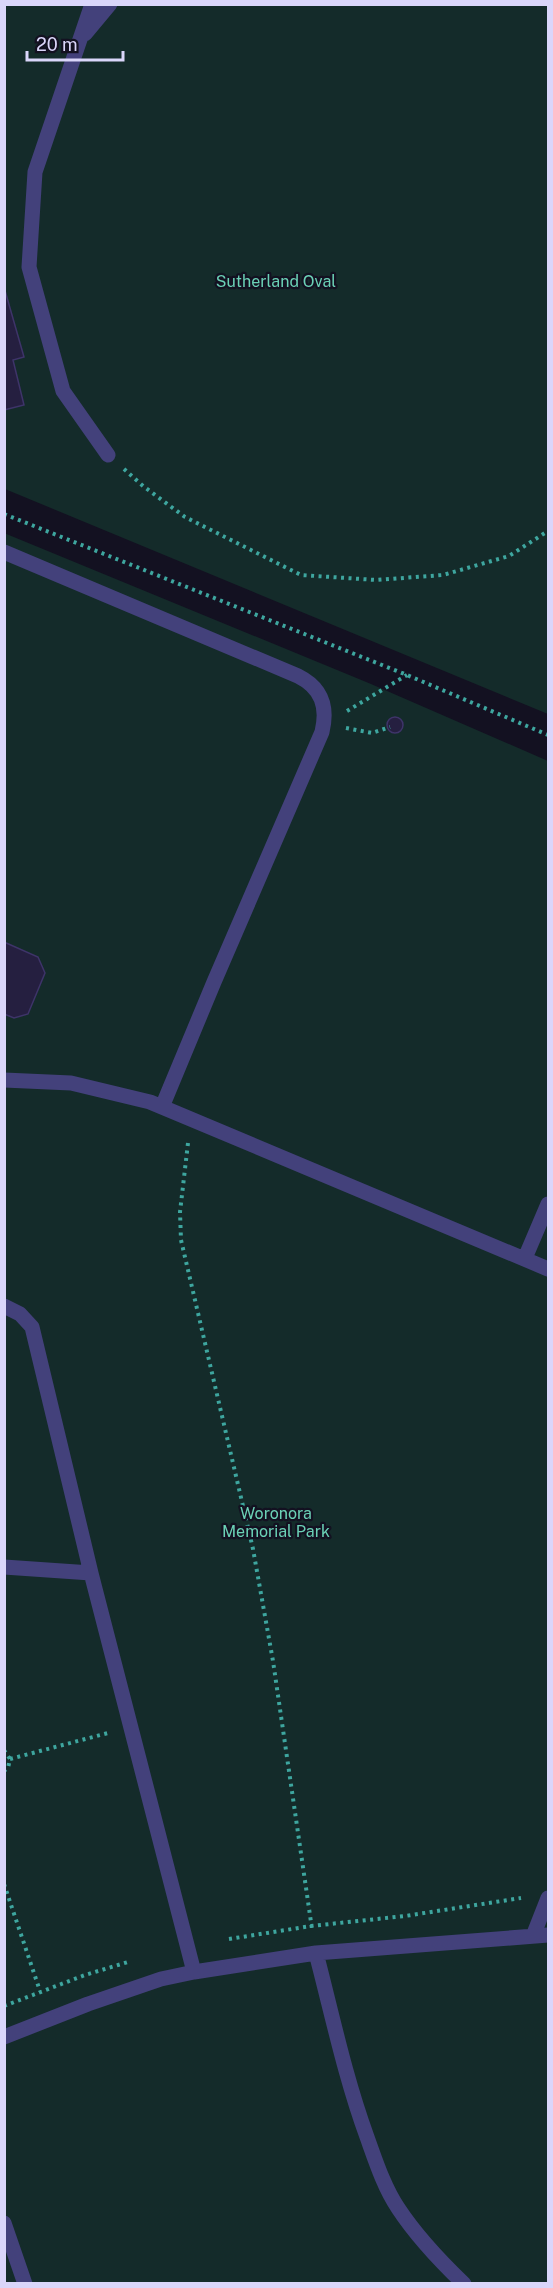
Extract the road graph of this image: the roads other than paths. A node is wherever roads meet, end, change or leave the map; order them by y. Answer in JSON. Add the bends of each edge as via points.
{"nodes":[{"id":1,"x":92,"y":4,"type":"edge"},
{"id":2,"x":110,"y":4,"type":"edge"},
{"id":3,"x":78,"y":43,"type":"junction"},
{"id":4,"x":108,"y":454,"type":"road end"},
{"id":5,"x":4,"y":552,"type":"edge"},
{"id":6,"x":4,"y":1080,"type":"edge"},
{"id":7,"x":162,"y":1107,"type":"junction"},
{"id":8,"x":549,"y":1204,"type":"edge"},
{"id":9,"x":525,"y":1258,"type":"junction"},
{"id":10,"x":549,"y":1269,"type":"edge"},
{"id":11,"x":4,"y":1306,"type":"edge"},
{"id":12,"x":4,"y":1566,"type":"edge"},
{"id":13,"x":91,"y":1573,"type":"junction"},
{"id":14,"x":549,"y":1898,"type":"edge"},
{"id":15,"x":541,"y":1935,"type":"edge"},
{"id":16,"x":316,"y":1953,"type":"junction"},
{"id":17,"x":194,"y":1972,"type":"junction"},
{"id":18,"x":4,"y":2037,"type":"edge"},
{"id":19,"x":4,"y":2223,"type":"edge"},
{"id":20,"x":25,"y":2283,"type":"edge"},
{"id":21,"x":464,"y":2283,"type":"edge"}],
"edges":[{"from":1,"to":3,"type":"lane"},
{"from":2,"to":3,"type":"lane"},
{"from":3,"to":4,"type":"lane","via":[[35,172],[29,267],[63,391]]},
{"from":5,"to":7,"type":"lane","via":[[306,680],[315,687],[324,706],[322,732]]},
{"from":6,"to":7,"type":"lane","via":[[71,1083]]},
{"from":7,"to":9,"type":"lane"},
{"from":8,"to":9,"type":"lane"},
{"from":9,"to":10,"type":"lane"},
{"from":11,"to":13,"type":"lane","via":[[20,1314],[32,1327]]},
{"from":12,"to":13,"type":"lane"},
{"from":13,"to":17,"type":"lane"},
{"from":14,"to":15,"type":"lane"},
{"from":15,"to":16,"type":"lane"},
{"from":16,"to":17,"type":"lane"},
{"from":16,"to":21,"type":"lane","via":[[348,2081],[384,2182],[422,2242]]},
{"from":17,"to":18,"type":"lane","via":[[98,2000]]},
{"from":19,"to":20,"type":"lane"}]}
